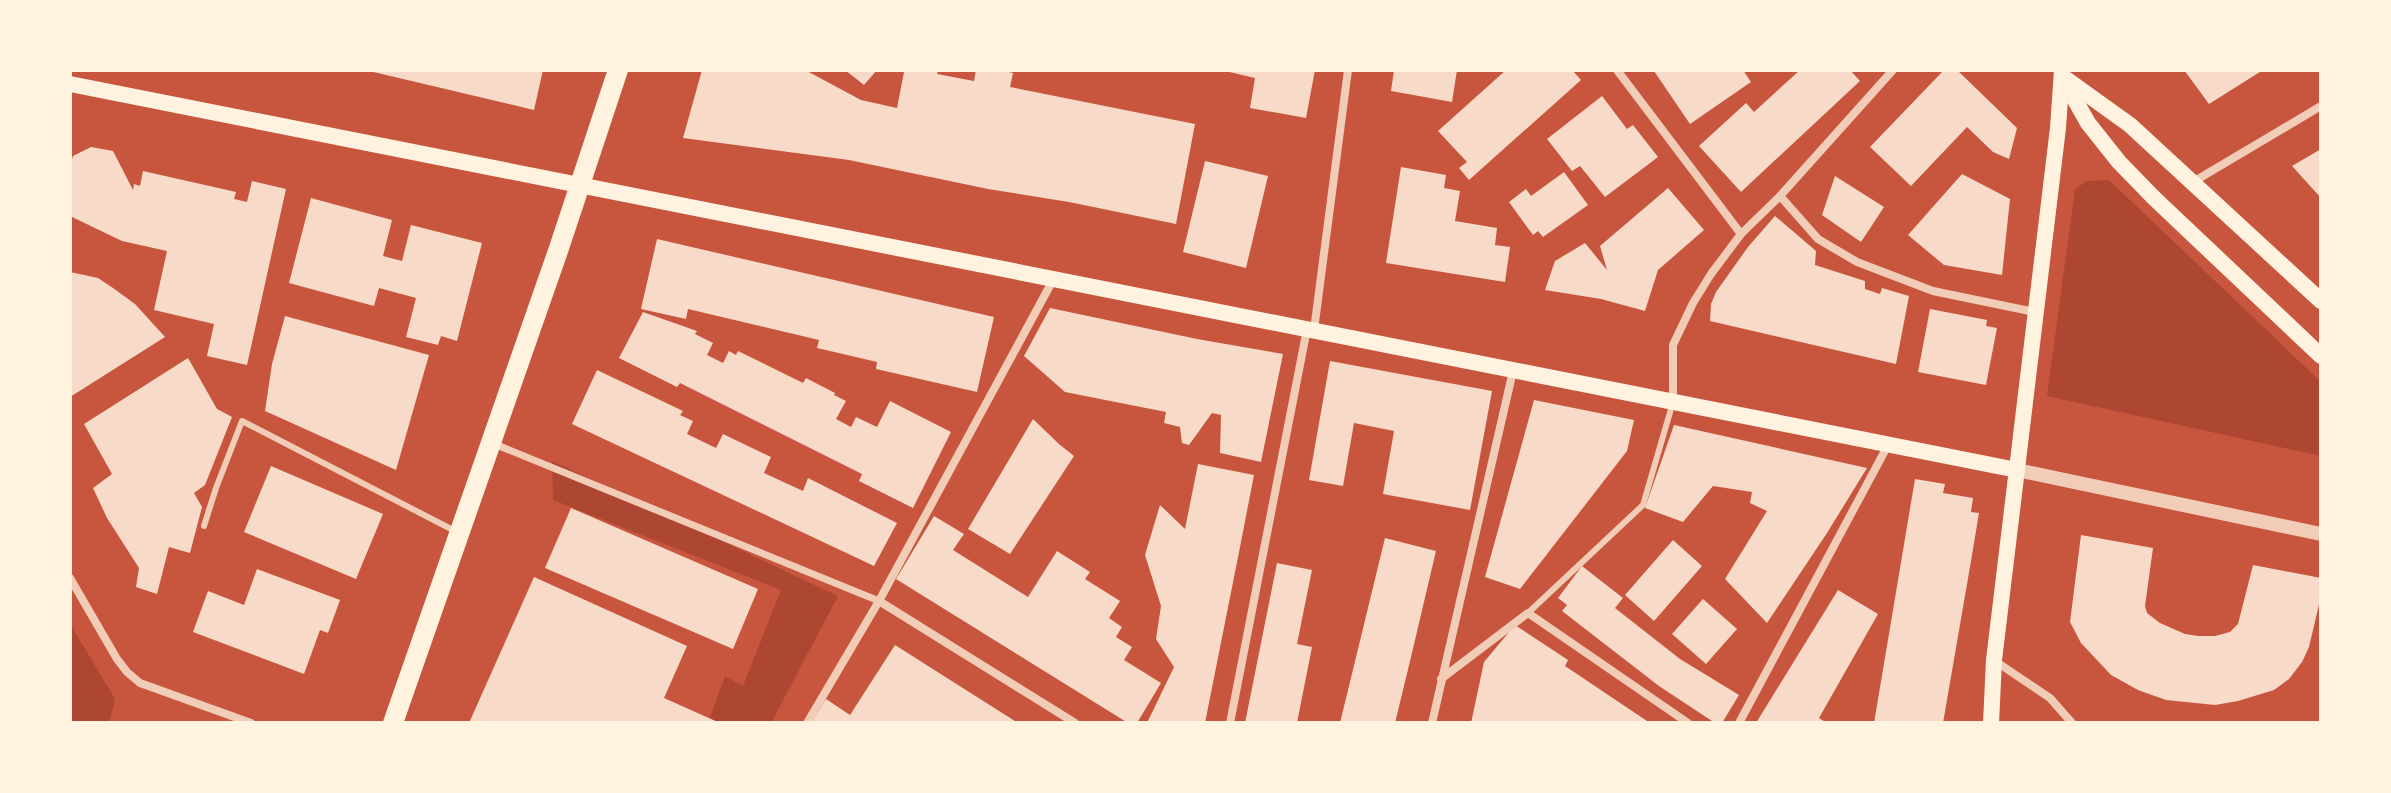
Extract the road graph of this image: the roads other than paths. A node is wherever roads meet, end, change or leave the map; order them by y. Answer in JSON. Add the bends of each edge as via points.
{"nodes":[{"id":1,"x":618,"y":70,"type":"edge"},
{"id":2,"x":1348,"y":70,"type":"edge"},
{"id":3,"x":1617,"y":70,"type":"edge"},
{"id":4,"x":1893,"y":70,"type":"edge"},
{"id":5,"x":2059,"y":72,"type":"edge"},
{"id":6,"x":70,"y":84,"type":"edge"},
{"id":7,"x":2321,"y":106,"type":"edge"},
{"id":8,"x":2193,"y":182,"type":"junction"},
{"id":9,"x":580,"y":185,"type":"junction"},
{"id":10,"x":1780,"y":196,"type":"junction"},
{"id":11,"x":1741,"y":234,"type":"junction"},
{"id":12,"x":1054,"y":279,"type":"junction"},
{"id":13,"x":2321,"y":301,"type":"edge"},
{"id":14,"x":2035,"y":312,"type":"junction"},
{"id":15,"x":1311,"y":330,"type":"junction"},
{"id":16,"x":2321,"y":356,"type":"edge"},
{"id":17,"x":1514,"y":370,"type":"junction"},
{"id":18,"x":1673,"y":401,"type":"junction"},
{"id":19,"x":490,"y":442,"type":"junction"},
{"id":20,"x":1889,"y":444,"type":"junction"},
{"id":21,"x":2017,"y":470,"type":"junction"},
{"id":22,"x":204,"y":526,"type":"dead end"},
{"id":23,"x":458,"y":533,"type":"junction"},
{"id":24,"x":2321,"y":534,"type":"edge"},
{"id":25,"x":70,"y":578,"type":"edge"},
{"id":26,"x":879,"y":601,"type":"junction"},
{"id":27,"x":1528,"y":613,"type":"junction"},
{"id":28,"x":1994,"y":660,"type":"junction"},
{"id":29,"x":1440,"y":679,"type":"junction"},
{"id":30,"x":251,"y":723,"type":"edge"},
{"id":31,"x":393,"y":723,"type":"edge"},
{"id":32,"x":807,"y":723,"type":"edge"},
{"id":33,"x":1075,"y":723,"type":"edge"},
{"id":34,"x":1230,"y":723,"type":"edge"},
{"id":35,"x":1432,"y":723,"type":"edge"},
{"id":36,"x":1688,"y":723,"type":"edge"},
{"id":37,"x":1739,"y":723,"type":"edge"},
{"id":38,"x":1991,"y":723,"type":"edge"},
{"id":39,"x":2072,"y":723,"type":"edge"}],
"edges":[{"from":1,"to":9,"type":"main road"},
{"from":2,"to":15,"type":"street"},
{"from":3,"to":11,"type":"street"},
{"from":4,"to":10,"type":"street"},
{"from":5,"to":8,"type":"main road","via":[[2130,125]]},
{"from":5,"to":14,"type":"main road","via":[[2058,128]]},
{"from":5,"to":16,"type":"main road","via":[[2088,123],[2119,162]]},
{"from":6,"to":9,"type":"main road"},
{"from":7,"to":8,"type":"street"},
{"from":8,"to":13,"type":"main road"},
{"from":9,"to":12,"type":"main road"},
{"from":9,"to":19,"type":"main road"},
{"from":10,"to":11,"type":"street"},
{"from":10,"to":14,"type":"street","via":[[1818,239],[1857,262],[1933,291]]},
{"from":11,"to":18,"type":"street","via":[[1711,274],[1673,345]]},
{"from":12,"to":15,"type":"main road"},
{"from":12,"to":26,"type":"street"},
{"from":14,"to":21,"type":"main road"},
{"from":15,"to":17,"type":"main road"},
{"from":15,"to":34,"type":"street"},
{"from":17,"to":18,"type":"main road"},
{"from":17,"to":29,"type":"street"},
{"from":18,"to":20,"type":"main road"},
{"from":18,"to":27,"type":"lane","via":[[1643,505]]},
{"from":19,"to":23,"type":"main road"},
{"from":19,"to":26,"type":"street"},
{"from":20,"to":21,"type":"main road"},
{"from":20,"to":37,"type":"street"},
{"from":21,"to":24,"type":"street"},
{"from":21,"to":28,"type":"main road"},
{"from":22,"to":23,"type":"lane","via":[[242,421]]},
{"from":23,"to":31,"type":"main road"},
{"from":25,"to":30,"type":"street","via":[[117,659],[140,683]]},
{"from":26,"to":32,"type":"street"},
{"from":26,"to":33,"type":"street"},
{"from":27,"to":29,"type":"street"},
{"from":27,"to":36,"type":"street"},
{"from":28,"to":38,"type":"main road"},
{"from":28,"to":39,"type":"street","via":[[2050,698]]},
{"from":29,"to":35,"type":"street"}]}
